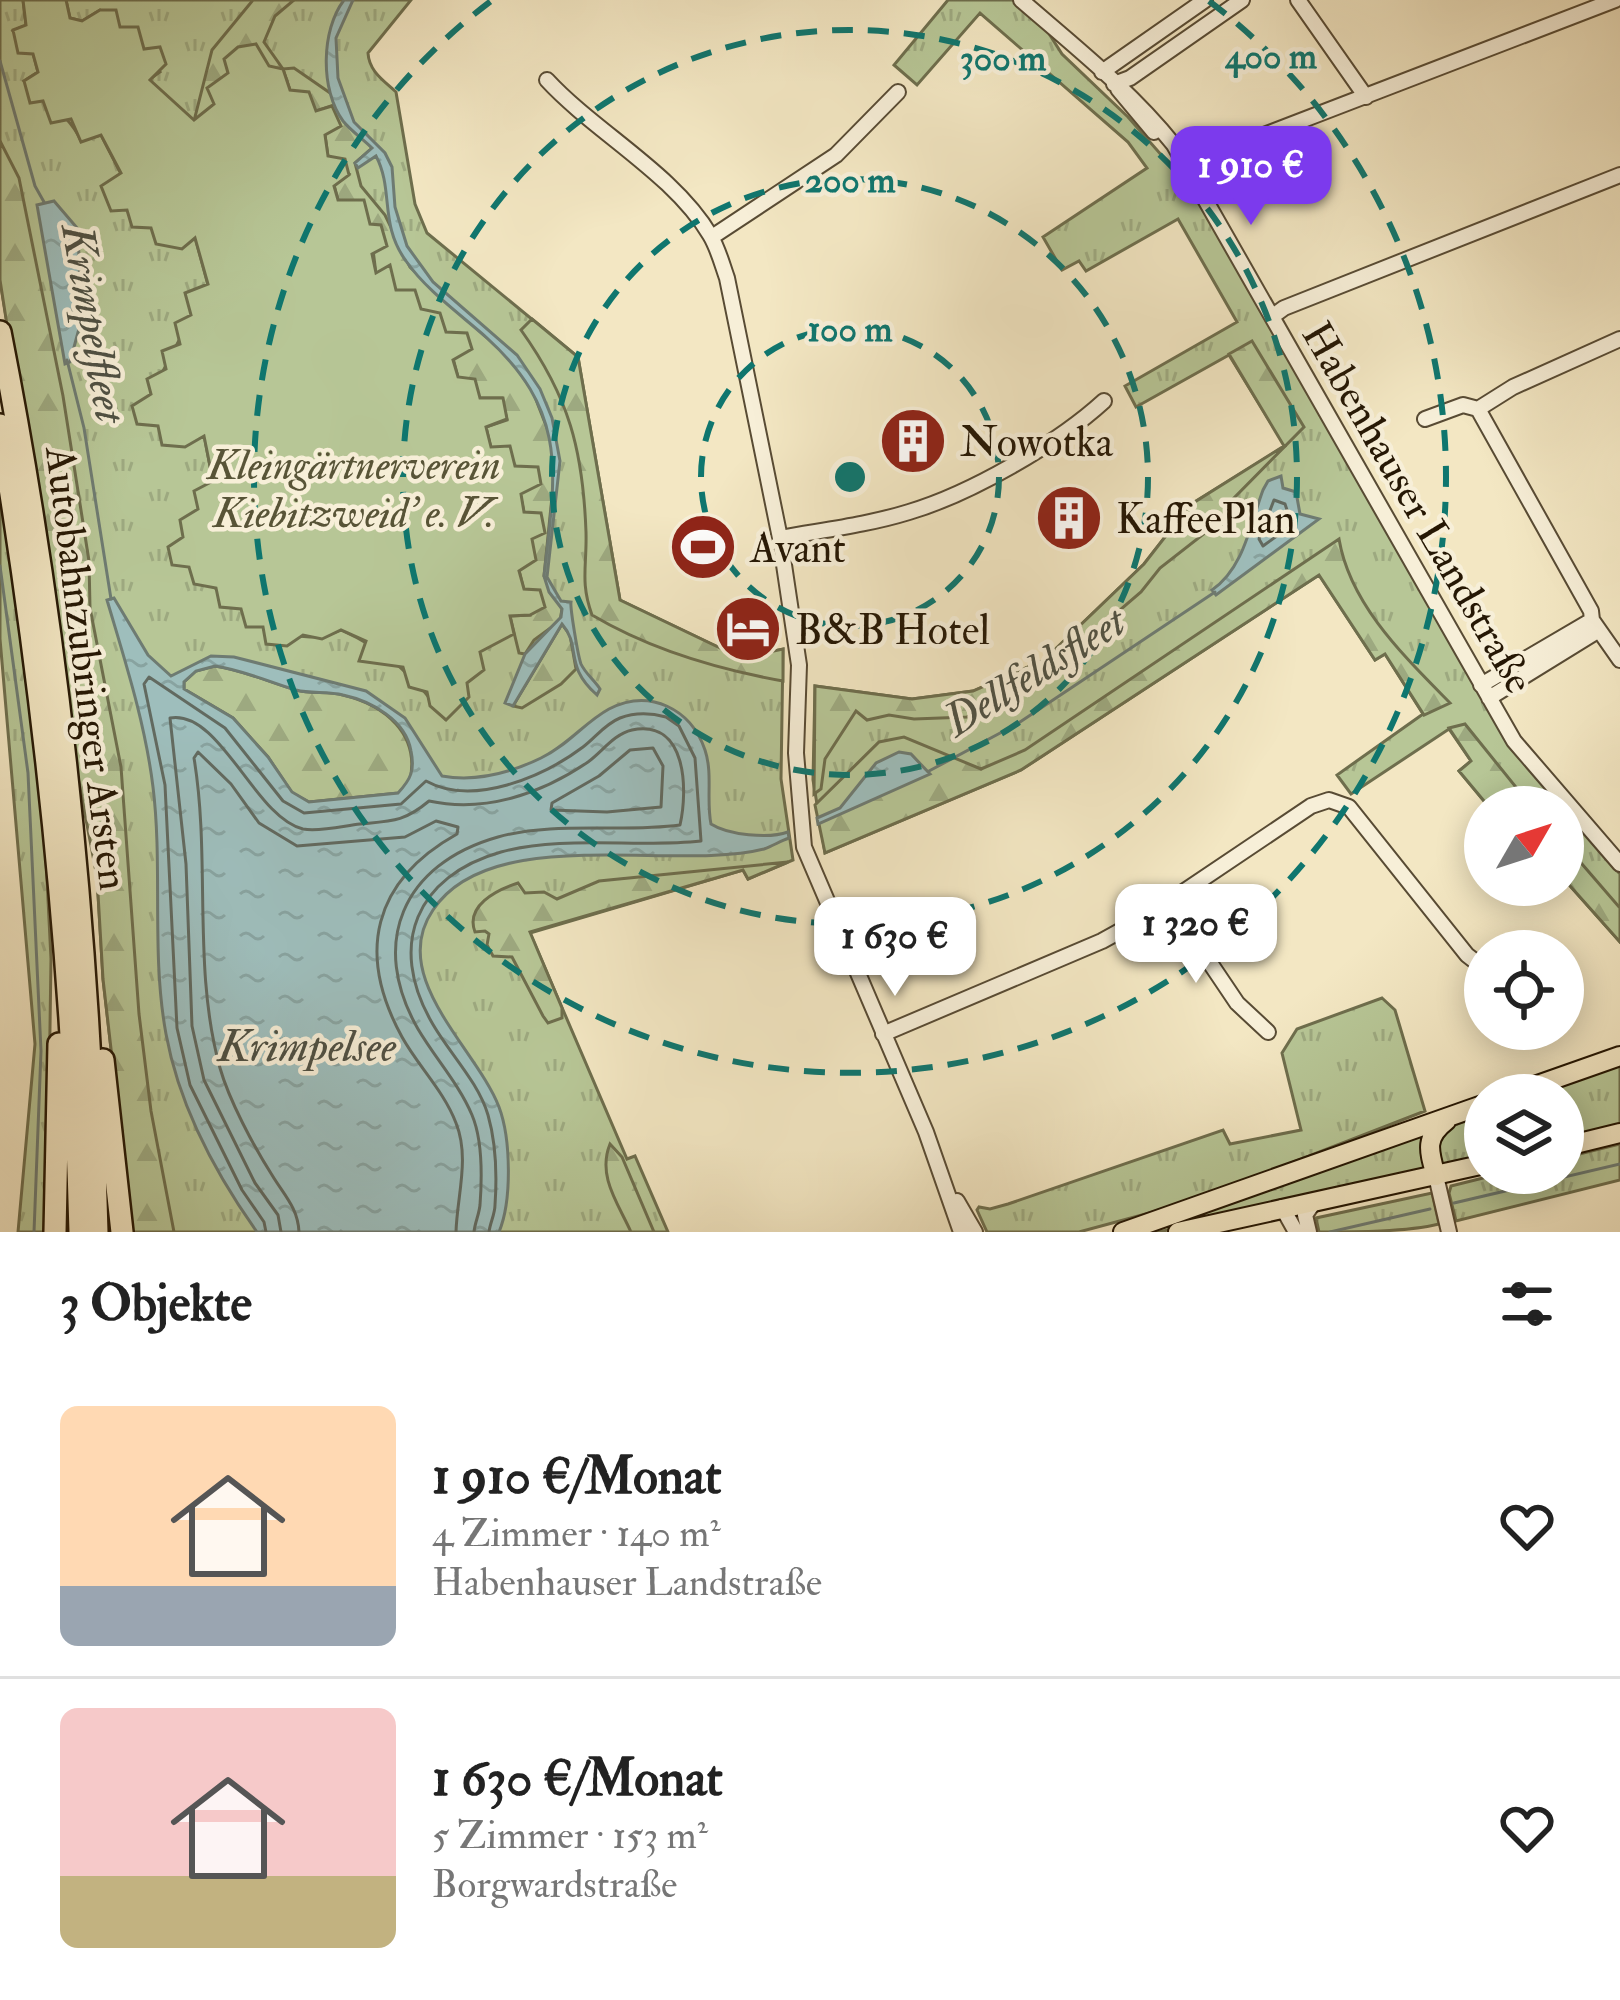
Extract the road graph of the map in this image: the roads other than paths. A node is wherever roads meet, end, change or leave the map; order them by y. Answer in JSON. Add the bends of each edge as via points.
{"nodes":[{"id":1,"x":1021,"y":0,"type":"edge"},
{"id":2,"x":1205,"y":0,"type":"edge"},
{"id":3,"x":1242,"y":0,"type":"edge"},
{"id":4,"x":1298,"y":0,"type":"edge"},
{"id":5,"x":1569,"y":0,"type":"edge"},
{"id":6,"x":1615,"y":0,"type":"edge"},
{"id":7,"x":1575,"y":16,"type":"junction"},
{"id":8,"x":1217,"y":17,"type":"junction"},
{"id":9,"x":1102,"y":72,"type":"junction"},
{"id":10,"x":547,"y":80,"type":"dead end"},
{"id":11,"x":1114,"y":84,"type":"junction"},
{"id":12,"x":898,"y":92,"type":"dead end"},
{"id":13,"x":1366,"y":97,"type":"junction"},
{"id":14,"x":1186,"y":166,"type":"junction"},
{"id":15,"x":1620,"y":175,"type":"edge"},
{"id":16,"x":712,"y":237,"type":"junction"},
{"id":17,"x":1273,"y":316,"type":"junction"},
{"id":18,"x":0,"y":332,"type":"edge"},
{"id":19,"x":1620,"y":340,"type":"edge"},
{"id":20,"x":1104,"y":401,"type":"dead end"},
{"id":21,"x":1478,"y":410,"type":"junction"},
{"id":22,"x":1424,"y":419,"type":"dead end"},
{"id":23,"x":0,"y":425,"type":"edge"},
{"id":24,"x":780,"y":538,"type":"junction"},
{"id":25,"x":1596,"y":625,"type":"junction"},
{"id":26,"x":1620,"y":660,"type":"edge"},
{"id":27,"x":1485,"y":691,"type":"junction"},
{"id":28,"x":1620,"y":864,"type":"edge"},
{"id":29,"x":1169,"y":902,"type":"junction"},
{"id":30,"x":1464,"y":951,"type":"edge"},
{"id":31,"x":77,"y":980,"type":"junction"},
{"id":32,"x":1268,"y":1033,"type":"dead end"},
{"id":33,"x":883,"y":1034,"type":"junction"},
{"id":34,"x":1620,"y":1056,"type":"edge"},
{"id":35,"x":1569,"y":1074,"type":"edge"},
{"id":36,"x":1464,"y":1111,"type":"edge"},
{"id":37,"x":1448,"y":1117,"type":"junction"},
{"id":38,"x":1620,"y":1133,"type":"edge"},
{"id":39,"x":1584,"y":1142,"type":"edge"},
{"id":40,"x":937,"y":1165,"type":"junction"},
{"id":41,"x":1464,"y":1169,"type":"edge"},
{"id":42,"x":1436,"y":1176,"type":"junction"},
{"id":43,"x":1315,"y":1201,"type":"junction"},
{"id":44,"x":1282,"y":1207,"type":"junction"},
{"id":45,"x":55,"y":1232,"type":"edge"},
{"id":46,"x":80,"y":1232,"type":"edge"},
{"id":47,"x":97,"y":1232,"type":"edge"},
{"id":48,"x":122,"y":1232,"type":"edge"},
{"id":49,"x":961,"y":1232,"type":"edge"},
{"id":50,"x":975,"y":1232,"type":"edge"},
{"id":51,"x":1123,"y":1232,"type":"edge"},
{"id":52,"x":1178,"y":1232,"type":"edge"},
{"id":53,"x":1295,"y":1232,"type":"edge"},
{"id":54,"x":1309,"y":1232,"type":"edge"},
{"id":55,"x":1449,"y":1232,"type":"edge"}],
"edges":[{"from":1,"to":9,"type":"street","name":"Habenhauser Landstraße"},
{"from":2,"to":8,"type":"street"},
{"from":2,"to":9,"type":"street"},
{"from":3,"to":8,"type":"street"},
{"from":4,"to":13,"type":"street"},
{"from":5,"to":7,"type":"street"},
{"from":6,"to":7,"type":"street"},
{"from":7,"to":13,"type":"street"},
{"from":8,"to":11,"type":"street"},
{"from":9,"to":11,"type":"street","name":"Habenhauser Landstraße"},
{"from":10,"to":16,"type":"street"},
{"from":11,"to":14,"type":"street","name":"Habenhauser Landstraße","via":[[1137,98]]},
{"from":12,"to":16,"type":"street","via":[[836,155]]},
{"from":13,"to":14,"type":"street"},
{"from":14,"to":17,"type":"street","name":"Habenhauser Landstraße"},
{"from":15,"to":17,"type":"street"},
{"from":16,"to":24,"type":"street","via":[[741,337]]},
{"from":17,"to":27,"type":"street","name":"Habenhauser Landstraße"},
{"from":18,"to":31,"type":"highway","name":"Autobahnzubringer Arsten","via":[[55,671]]},
{"from":19,"to":21,"type":"street"},
{"from":20,"to":24,"type":"street","via":[[1076,427],[929,506]]},
{"from":21,"to":22,"type":"street","via":[[1463,405]]},
{"from":21,"to":25,"type":"street"},
{"from":23,"to":31,"type":"highway","name":"Autobahnzubringer Arsten"},
{"from":24,"to":33,"type":"street","via":[[799,665],[804,845]]},
{"from":25,"to":26,"type":"street"},
{"from":25,"to":27,"type":"street"},
{"from":27,"to":28,"type":"street","name":"Habenhauser Landstraße","via":[[1529,761]]},
{"from":29,"to":30,"type":"street","via":[[1329,800],[1349,807]]},
{"from":29,"to":32,"type":"street","via":[[1237,1003]]},
{"from":29,"to":33,"type":"street","via":[[1102,940]]},
{"from":31,"to":45,"type":"highway","via":[[60,1023]]},
{"from":31,"to":46,"type":"highway","name":"Autobahnzubringer Arsten"},
{"from":31,"to":47,"type":"highway","name":"Autobahnzubringer Arsten"},
{"from":31,"to":48,"type":"highway","via":[[102,1047]]},
{"from":33,"to":40,"type":"street"},
{"from":34,"to":35,"type":"main road"},
{"from":36,"to":37,"type":"main road"},
{"from":37,"to":42,"type":"main road","via":[[1428,1143]]},
{"from":37,"to":51,"type":"main road"},
{"from":38,"to":39,"type":"main road"},
{"from":40,"to":49,"type":"street"},
{"from":40,"to":50,"type":"street"},
{"from":41,"to":42,"type":"main road"},
{"from":42,"to":43,"type":"main road"},
{"from":42,"to":55,"type":"street"},
{"from":43,"to":44,"type":"main road"},
{"from":43,"to":54,"type":"street","via":[[1305,1215]]},
{"from":44,"to":52,"type":"main road"},
{"from":44,"to":53,"type":"street"}]}
